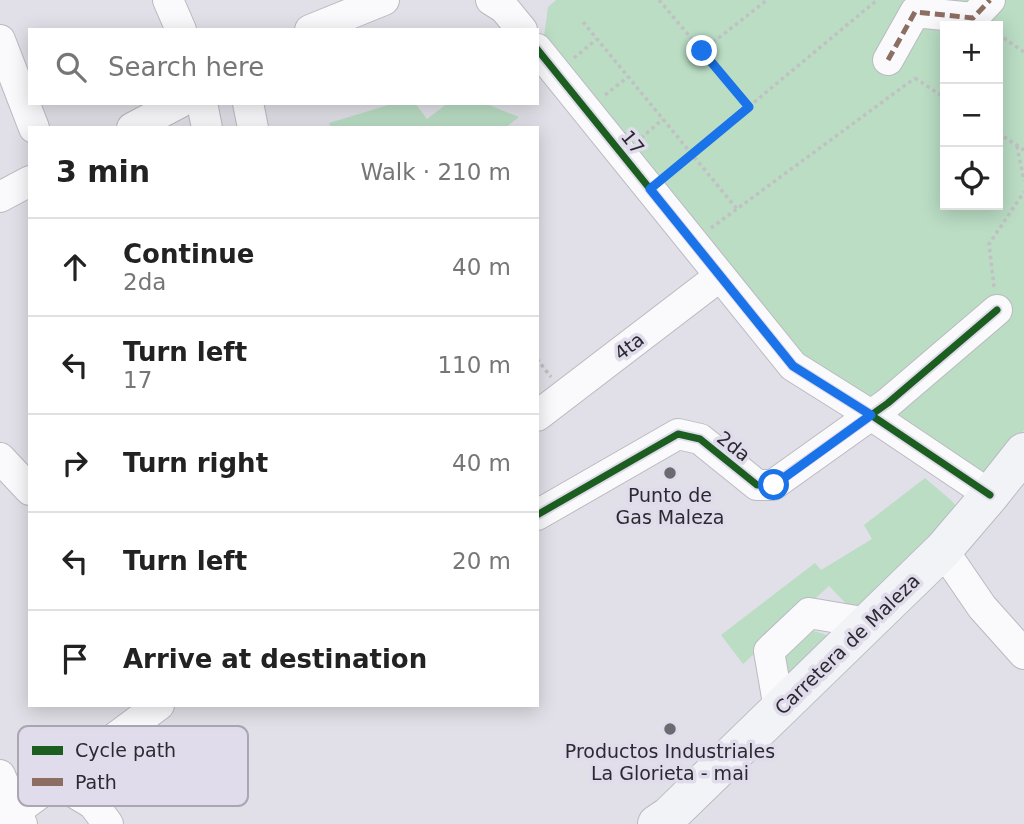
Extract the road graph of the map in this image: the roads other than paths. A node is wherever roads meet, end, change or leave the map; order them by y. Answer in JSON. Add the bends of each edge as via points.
{"nodes":[{"id":1,"x":168,"y":0,"type":"edge"},
{"id":2,"x":384,"y":0,"type":"edge"},
{"id":3,"x":990,"y":0,"type":"edge"},
{"id":4,"x":914,"y":6,"type":"edge"},
{"id":5,"x":180,"y":28,"type":"edge"},
{"id":6,"x":315,"y":28,"type":"edge"},
{"id":7,"x":0,"y":40,"type":"edge"},
{"id":8,"x":539,"y":51,"type":"edge"},
{"id":9,"x":888,"y":60,"type":"road end"},
{"id":10,"x":175,"y":105,"type":"edge"},
{"id":11,"x":202,"y":105,"type":"edge"},
{"id":12,"x":248,"y":105,"type":"edge"},
{"id":13,"x":33,"y":126,"type":"edge"},
{"id":14,"x":136,"y":126,"type":"edge"},
{"id":15,"x":207,"y":126,"type":"edge"},
{"id":16,"x":253,"y":126,"type":"edge"},
{"id":17,"x":28,"y":182,"type":"edge"},
{"id":18,"x":0,"y":197,"type":"edge"},
{"id":19,"x":720,"y":276,"type":"junction"},
{"id":20,"x":997,"y":310,"type":"road end"},
{"id":21,"x":539,"y":413,"type":"edge"},
{"id":22,"x":871,"y":415,"type":"junction"},
{"id":23,"x":1024,"y":452,"type":"edge"},
{"id":24,"x":0,"y":458,"type":"edge"},
{"id":25,"x":28,"y":488,"type":"edge"},
{"id":26,"x":990,"y":495,"type":"junction"},
{"id":27,"x":539,"y":514,"type":"edge"},
{"id":28,"x":943,"y":551,"type":"junction"},
{"id":29,"x":1024,"y":654,"type":"edge"},
{"id":30,"x":153,"y":707,"type":"edge"},
{"id":31,"x":128,"y":715,"type":"edge"},
{"id":32,"x":0,"y":775,"type":"edge"},
{"id":33,"x":27,"y":806,"type":"edge"},
{"id":34,"x":94,"y":806,"type":"edge"},
{"id":35,"x":12,"y":819,"type":"edge"},
{"id":36,"x":667,"y":821,"type":"edge"},
{"id":37,"x":108,"y":824,"type":"edge"}],
"edges":[{"from":1,"to":5,"type":"street"},
{"from":2,"to":6,"type":"street"},
{"from":3,"to":4,"type":"street","via":[[973,18]]},
{"from":4,"to":9,"type":"street"},
{"from":7,"to":13,"type":"street"},
{"from":8,"to":19,"type":"street","name":"17"},
{"from":10,"to":14,"type":"street"},
{"from":11,"to":15,"type":"street"},
{"from":12,"to":16,"type":"street"},
{"from":17,"to":18,"type":"street"},
{"from":19,"to":21,"type":"street","name":"4ta"},
{"from":19,"to":22,"type":"street","name":"17","via":[[793,366]]},
{"from":20,"to":22,"type":"street","name":"2da"},
{"from":22,"to":26,"type":"street","name":"17"},
{"from":22,"to":27,"type":"street","name":"2da","via":[[774,485],[757,485],[700,439],[678,433]]},
{"from":23,"to":26,"type":"main road","name":"Carretera de Maleza"},
{"from":24,"to":25,"type":"street"},
{"from":26,"to":28,"type":"main road","name":"Carretera de Maleza"},
{"from":28,"to":29,"type":"street","via":[[982,607]]},
{"from":28,"to":36,"type":"main road","name":"Carretera de Maleza"},
{"from":30,"to":31,"type":"street"},
{"from":32,"to":35,"type":"street"},
{"from":33,"to":35,"type":"street"},
{"from":34,"to":37,"type":"street"}]}
